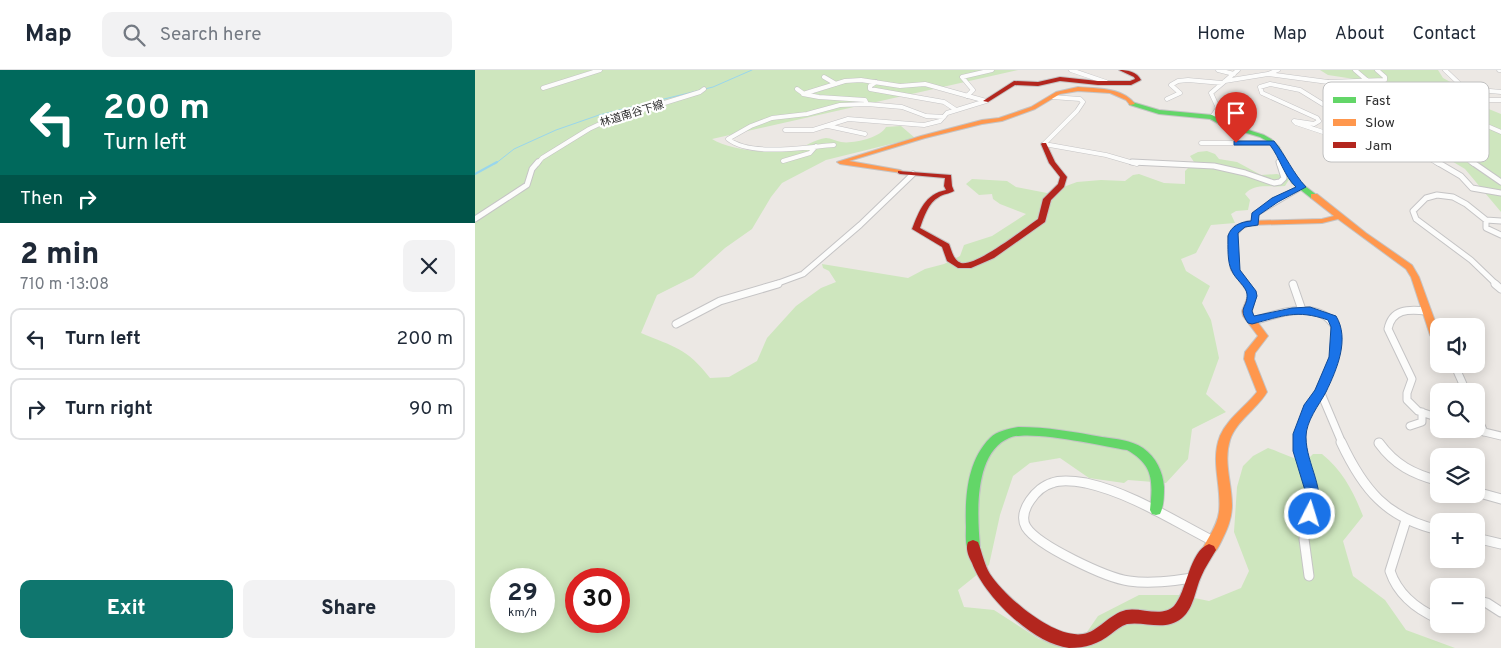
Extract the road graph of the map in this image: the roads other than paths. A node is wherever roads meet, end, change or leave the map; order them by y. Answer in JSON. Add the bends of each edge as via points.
{"nodes":[{"id":1,"x":600,"y":70,"type":"edge"},
{"id":2,"x":987,"y":70,"type":"edge"},
{"id":3,"x":992,"y":70,"type":"edge"},
{"id":4,"x":1071,"y":70,"type":"edge"},
{"id":5,"x":1122,"y":70,"type":"edge"},
{"id":6,"x":1218,"y":70,"type":"edge"},
{"id":7,"x":1238,"y":70,"type":"edge"},
{"id":8,"x":1277,"y":70,"type":"edge"},
{"id":9,"x":1355,"y":70,"type":"edge"},
{"id":10,"x":1377,"y":70,"type":"edge"},
{"id":11,"x":1445,"y":70,"type":"edge"},
{"id":12,"x":1234,"y":74,"type":"junction"},
{"id":13,"x":1268,"y":74,"type":"junction"},
{"id":14,"x":824,"y":77,"type":"dead end"},
{"id":15,"x":1297,"y":78,"type":"junction"},
{"id":16,"x":876,"y":82,"type":"junction"},
{"id":17,"x":1106,"y":82,"type":"junction"},
{"id":18,"x":1223,"y":82,"type":"junction"},
{"id":19,"x":1328,"y":82,"type":"joint"},
{"id":20,"x":1369,"y":82,"type":"junction"},
{"id":21,"x":1458,"y":82,"type":"edge"},
{"id":22,"x":838,"y":84,"type":"junction"},
{"id":23,"x":543,"y":88,"type":"dead end"},
{"id":24,"x":797,"y":89,"type":"dead end"},
{"id":25,"x":846,"y":89,"type":"dead end"},
{"id":26,"x":703,"y":90,"type":"dead end"},
{"id":27,"x":1300,"y":90,"type":"junction"},
{"id":28,"x":804,"y":94,"type":"junction"},
{"id":29,"x":967,"y":96,"type":"junction"},
{"id":30,"x":1052,"y":97,"type":"junction"},
{"id":31,"x":1167,"y":99,"type":"dead end"},
{"id":32,"x":986,"y":101,"type":"junction"},
{"id":33,"x":867,"y":104,"type":"junction"},
{"id":34,"x":1323,"y":104,"type":"edge"},
{"id":35,"x":956,"y":110,"type":"junction"},
{"id":36,"x":944,"y":117,"type":"junction"},
{"id":37,"x":1212,"y":117,"type":"junction"},
{"id":38,"x":828,"y":126,"type":"junction"},
{"id":39,"x":1489,"y":127,"type":"edge"},
{"id":40,"x":785,"y":130,"type":"dead end"},
{"id":41,"x":1323,"y":132,"type":"edge"},
{"id":42,"x":1501,"y":132,"type":"edge"},
{"id":43,"x":865,"y":134,"type":"dead end"},
{"id":44,"x":1201,"y":143,"type":"dead end"},
{"id":45,"x":1272,"y":143,"type":"junction"},
{"id":46,"x":1044,"y":144,"type":"junction"},
{"id":47,"x":834,"y":145,"type":"dead end"},
{"id":48,"x":816,"y":146,"type":"junction"},
{"id":49,"x":1282,"y":156,"type":"junction"},
{"id":50,"x":783,"y":161,"type":"dead end"},
{"id":51,"x":1436,"y":162,"type":"edge"},
{"id":52,"x":1472,"y":162,"type":"edge"},
{"id":53,"x":913,"y":174,"type":"junction"},
{"id":54,"x":1501,"y":182,"type":"edge"},
{"id":55,"x":1301,"y":187,"type":"junction"},
{"id":56,"x":1501,"y":193,"type":"edge"},
{"id":57,"x":1341,"y":216,"type":"junction"},
{"id":58,"x":475,"y":219,"type":"edge"},
{"id":59,"x":1486,"y":220,"type":"junction"},
{"id":60,"x":1501,"y":221,"type":"edge"},
{"id":61,"x":1255,"y":223,"type":"junction"},
{"id":62,"x":1501,"y":235,"type":"edge"},
{"id":63,"x":1293,"y":284,"type":"dead end"},
{"id":64,"x":1501,"y":289,"type":"edge"},
{"id":65,"x":1302,"y":310,"type":"junction"},
{"id":66,"x":1426,"y":312,"type":"junction"},
{"id":67,"x":1252,"y":321,"type":"junction"},
{"id":68,"x":1430,"y":321,"type":"edge"},
{"id":69,"x":676,"y":324,"type":"dead end"},
{"id":70,"x":1320,"y":391,"type":"junction"},
{"id":71,"x":1422,"y":412,"type":"junction"},
{"id":72,"x":1430,"y":415,"type":"edge"},
{"id":73,"x":1410,"y":426,"type":"dead end"},
{"id":74,"x":1485,"y":432,"type":"edge"},
{"id":75,"x":1501,"y":436,"type":"edge"},
{"id":76,"x":1379,"y":443,"type":"dead end"},
{"id":77,"x":1430,"y":478,"type":"edge"},
{"id":78,"x":1485,"y":495,"type":"edge"},
{"id":79,"x":1501,"y":499,"type":"edge"},
{"id":80,"x":1156,"y":510,"type":"junction"},
{"id":81,"x":1406,"y":520,"type":"junction"},
{"id":82,"x":1430,"y":527,"type":"edge"},
{"id":83,"x":1485,"y":540,"type":"edge"},
{"id":84,"x":1213,"y":541,"type":"junction"},
{"id":85,"x":1501,"y":544,"type":"edge"},
{"id":86,"x":1309,"y":576,"type":"dead end"},
{"id":87,"x":1193,"y":578,"type":"junction"},
{"id":88,"x":1485,"y":602,"type":"edge"},
{"id":89,"x":1501,"y":612,"type":"edge"},
{"id":90,"x":1430,"y":613,"type":"edge"}],
"edges":[{"from":1,"to":23,"type":"street"},
{"from":2,"to":3,"type":"street"},
{"from":2,"to":29,"type":"street","via":[[961,77],[973,90]]},
{"from":4,"to":17,"type":"street"},
{"from":5,"to":17,"type":"street","via":[[1138,80],[1131,83]]},
{"from":6,"to":12,"type":"street"},
{"from":7,"to":12,"type":"street"},
{"from":8,"to":13,"type":"street"},
{"from":9,"to":20,"type":"street"},
{"from":10,"to":20,"type":"street","via":[[1385,80]]},
{"from":11,"to":21,"type":"street"},
{"from":12,"to":18,"type":"street"},
{"from":13,"to":15,"type":"street"},
{"from":13,"to":18,"type":"street"},
{"from":14,"to":22,"type":"street"},
{"from":15,"to":19,"type":"street"},
{"from":15,"to":27,"type":"street"},
{"from":16,"to":22,"type":"street","via":[[853,80]]},
{"from":16,"to":29,"type":"street","via":[[900,86],[925,84]]},
{"from":16,"to":35,"type":"street","via":[[870,89],[944,102]]},
{"from":17,"to":32,"type":"street","via":[[1061,79],[1038,84],[1014,83]]},
{"from":18,"to":31,"type":"street","via":[[1178,81],[1171,85],[1180,93]]},
{"from":18,"to":37,"type":"street","via":[[1211,93],[1218,108]]},
{"from":19,"to":20,"type":"street"},
{"from":22,"to":25,"type":"street"},
{"from":22,"to":28,"type":"street"},
{"from":24,"to":28,"type":"street"},
{"from":26,"to":58,"type":"street","name":"林道南谷下線","via":[[589,129],[542,158],[532,169],[527,185]]},
{"from":27,"to":34,"type":"street"},
{"from":27,"to":41,"type":"street","via":[[1273,84],[1259,88],[1266,96],[1317,118],[1319,122],[1314,124],[1294,121]]},
{"from":28,"to":33,"type":"street","via":[[865,100]]},
{"from":29,"to":32,"type":"street"},
{"from":30,"to":37,"type":"street","via":[[1078,89],[1107,90],[1127,98],[1138,107]]},
{"from":30,"to":46,"type":"street","via":[[1083,102]]},
{"from":30,"to":53,"type":"street","via":[[1000,120],[923,137],[840,162]]},
{"from":32,"to":35,"type":"street"},
{"from":33,"to":36,"type":"street"},
{"from":33,"to":48,"type":"street","via":[[840,105],[807,114],[772,118],[728,139],[732,144],[754,148]]},
{"from":35,"to":36,"type":"street","via":[[947,112]]},
{"from":36,"to":38,"type":"street","via":[[924,125],[848,119]]},
{"from":37,"to":45,"type":"street","via":[[1218,122],[1251,131]]},
{"from":38,"to":40,"type":"street","via":[[813,130]]},
{"from":38,"to":43,"type":"street"},
{"from":39,"to":42,"type":"street"},
{"from":44,"to":45,"type":"street"},
{"from":45,"to":49,"type":"street"},
{"from":46,"to":49,"type":"street","via":[[1138,164],[1221,168],[1275,183],[1284,178],[1279,166]]},
{"from":46,"to":53,"type":"street","via":[[1049,158],[1064,177],[1061,187],[1046,201],[1044,217],[994,255],[972,266],[954,262],[946,246],[916,229],[922,208],[932,196],[951,191],[949,176]]},
{"from":47,"to":48,"type":"street"},
{"from":48,"to":50,"type":"street","via":[[810,152]]},
{"from":49,"to":55,"type":"street","via":[[1294,181]]},
{"from":51,"to":56,"type":"street","via":[[1461,176],[1472,188]]},
{"from":52,"to":54,"type":"street"},
{"from":53,"to":69,"type":"street","via":[[803,274],[720,301]]},
{"from":55,"to":57,"type":"street"},
{"from":55,"to":61,"type":"street","via":[[1255,214]]},
{"from":57,"to":61,"type":"street","via":[[1321,222]]},
{"from":57,"to":66,"type":"street","via":[[1411,270]]},
{"from":59,"to":60,"type":"street"},
{"from":59,"to":62,"type":"street","via":[[1486,228]]},
{"from":59,"to":64,"type":"street","via":[[1460,200],[1445,196],[1426,198],[1413,211],[1416,219],[1471,260]]},
{"from":61,"to":67,"type":"street","via":[[1243,224],[1232,236],[1235,270],[1251,291],[1247,311]]},
{"from":63,"to":65,"type":"street"},
{"from":65,"to":67,"type":"street"},
{"from":65,"to":70,"type":"street","via":[[1327,315],[1335,322],[1335,357]]},
{"from":66,"to":68,"type":"street"},
{"from":66,"to":71,"type":"street","via":[[1411,309],[1399,312],[1391,318],[1388,329],[1412,379],[1407,400]]},
{"from":67,"to":84,"type":"street","via":[[1263,336],[1248,357],[1262,392],[1246,414],[1228,430],[1223,442],[1225,514]]},
{"from":70,"to":81,"type":"street","via":[[1338,436],[1360,475],[1386,505]]},
{"from":70,"to":86,"type":"street","via":[[1299,434],[1300,451],[1314,497],[1303,546]]},
{"from":71,"to":72,"type":"street"},
{"from":71,"to":73,"type":"street","via":[[1422,422]]},
{"from":74,"to":75,"type":"street"},
{"from":76,"to":77,"type":"street","via":[[1399,466]]},
{"from":78,"to":79,"type":"street"},
{"from":80,"to":84,"type":"street"},
{"from":80,"to":87,"type":"street","via":[[1091,486],[1056,481],[1036,494],[1023,520],[1029,532],[1042,543],[1118,579],[1155,583]]},
{"from":80,"to":87,"type":"street","via":[[1155,472],[1143,451],[1120,444],[1012,431],[1003,434],[988,450],[976,471],[971,512],[975,557],[988,582],[1002,599],[1055,636],[1074,642],[1093,638],[1122,618],[1172,616],[1186,600]]},
{"from":81,"to":82,"type":"street"},
{"from":81,"to":90,"type":"street","via":[[1390,571],[1392,579],[1408,600]]},
{"from":83,"to":85,"type":"street"},
{"from":84,"to":87,"type":"street"},
{"from":88,"to":89,"type":"street"}]}
